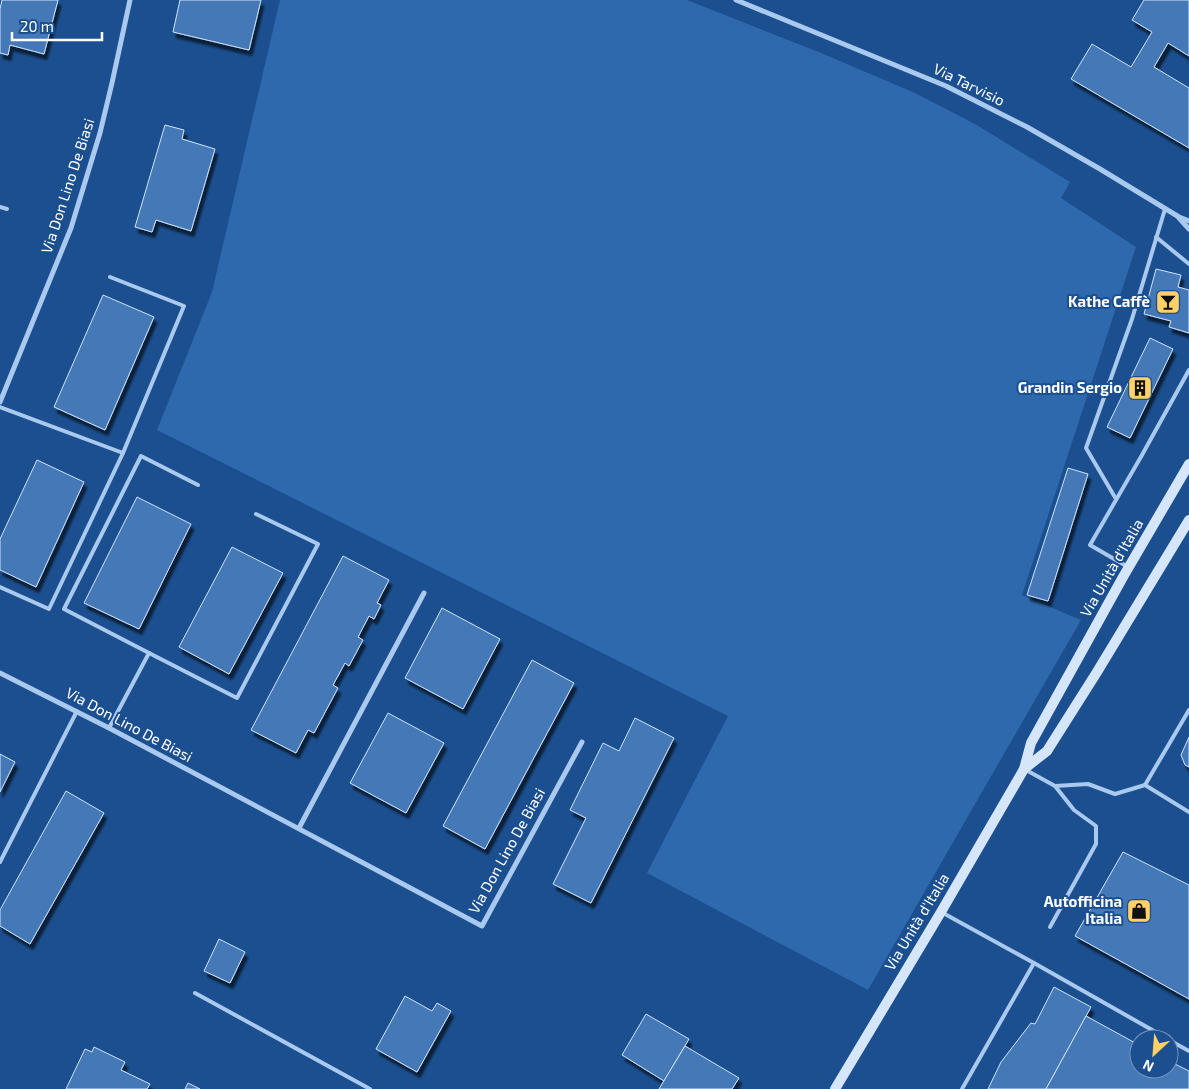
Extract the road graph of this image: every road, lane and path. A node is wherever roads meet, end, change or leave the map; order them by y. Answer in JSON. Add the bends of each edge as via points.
{"nodes":[{"id":1,"x":130,"y":0,"type":"edge"},
{"id":2,"x":736,"y":0,"type":"edge"},
{"id":3,"x":0,"y":206,"type":"edge"},
{"id":4,"x":7,"y":209,"type":"dead end"},
{"id":5,"x":1164,"y":209,"type":"junction"},
{"id":6,"x":1179,"y":217,"type":"junction"},
{"id":7,"x":1189,"y":221,"type":"edge"},
{"id":8,"x":1189,"y":229,"type":"edge"},
{"id":9,"x":1156,"y":237,"type":"junction"},
{"id":10,"x":1189,"y":264,"type":"edge"},
{"id":11,"x":110,"y":278,"type":"dead end"},
{"id":12,"x":1189,"y":370,"type":"edge"},
{"id":13,"x":0,"y":402,"type":"edge"},
{"id":14,"x":0,"y":407,"type":"edge"},
{"id":15,"x":123,"y":453,"type":"junction"},
{"id":16,"x":1189,"y":464,"type":"edge"},
{"id":17,"x":198,"y":485,"type":"dead end"},
{"id":18,"x":1116,"y":500,"type":"junction"},
{"id":19,"x":256,"y":514,"type":"dead end"},
{"id":20,"x":1189,"y":520,"type":"edge"},
{"id":21,"x":1128,"y":568,"type":"junction"},
{"id":22,"x":0,"y":587,"type":"edge"},
{"id":23,"x":424,"y":593,"type":"dead end"},
{"id":24,"x":149,"y":653,"type":"junction"},
{"id":25,"x":0,"y":673,"type":"edge"},
{"id":26,"x":1189,"y":710,"type":"edge"},
{"id":27,"x":77,"y":711,"type":"junction"},
{"id":28,"x":109,"y":728,"type":"junction"},
{"id":29,"x":582,"y":742,"type":"dead end"},
{"id":30,"x":1024,"y":769,"type":"junction"},
{"id":31,"x":1145,"y":785,"type":"junction"},
{"id":32,"x":1055,"y":786,"type":"junction"},
{"id":33,"x":1189,"y":812,"type":"edge"},
{"id":34,"x":299,"y":828,"type":"junction"},
{"id":35,"x":0,"y":862,"type":"edge"},
{"id":36,"x":941,"y":912,"type":"junction"},
{"id":37,"x":1050,"y":927,"type":"dead end"},
{"id":38,"x":1034,"y":963,"type":"junction"},
{"id":39,"x":195,"y":993,"type":"dead end"},
{"id":40,"x":1150,"y":1029,"type":"edge"},
{"id":41,"x":370,"y":1089,"type":"edge"},
{"id":42,"x":835,"y":1089,"type":"edge"},
{"id":43,"x":962,"y":1089,"type":"edge"}],
"edges":[{"from":1,"to":13,"type":"street","name":"Via Don Lino De Biasi","via":[[100,133],[71,228]]},
{"from":2,"to":5,"type":"street","name":"Via Tarvisio","via":[[946,86],[1100,169]]},
{"from":3,"to":4,"type":"lane"},
{"from":5,"to":6,"type":"street","name":"Via Tarvisio"},
{"from":5,"to":9,"type":"lane"},
{"from":6,"to":7,"type":"street","name":"Via Tarvisio"},
{"from":6,"to":8,"type":"street","name":"Via Tarvisio"},
{"from":9,"to":10,"type":"lane"},
{"from":9,"to":18,"type":"lane","via":[[1132,319],[1086,448]]},
{"from":11,"to":15,"type":"lane","via":[[184,306]]},
{"from":12,"to":18,"type":"lane"},
{"from":14,"to":15,"type":"lane"},
{"from":15,"to":22,"type":"lane","via":[[49,609]]},
{"from":16,"to":21,"type":"main road","name":"Via Unità d'Italia"},
{"from":17,"to":24,"type":"lane","via":[[141,456],[64,609]]},
{"from":18,"to":21,"type":"lane","via":[[1090,545]]},
{"from":19,"to":24,"type":"lane","via":[[318,544],[237,698]]},
{"from":20,"to":30,"type":"main road","name":"Via Unità d'Italia","via":[[1047,751]]},
{"from":21,"to":30,"type":"main road","name":"Via Unità d'Italia","via":[[1031,743]]},
{"from":23,"to":34,"type":"street"},
{"from":24,"to":28,"type":"lane"},
{"from":25,"to":27,"type":"street","name":"Via Don Lino De Biasi"},
{"from":26,"to":31,"type":"lane"},
{"from":27,"to":28,"type":"street","name":"Via Don Lino De Biasi"},
{"from":27,"to":35,"type":"lane"},
{"from":28,"to":34,"type":"street","name":"Via Don Lino De Biasi"},
{"from":29,"to":34,"type":"street","name":"Via Don Lino De Biasi","via":[[482,926]]},
{"from":30,"to":32,"type":"lane"},
{"from":30,"to":36,"type":"main road","name":"Via Unità d'Italia"},
{"from":31,"to":32,"type":"lane","via":[[1115,794],[1088,784]]},
{"from":31,"to":33,"type":"lane"},
{"from":32,"to":37,"type":"lane","via":[[1074,810],[1096,826],[1096,844]]},
{"from":36,"to":38,"type":"lane"},
{"from":36,"to":42,"type":"main road","name":"Via Unità d'Italia"},
{"from":38,"to":40,"type":"lane"},
{"from":38,"to":43,"type":"lane"},
{"from":39,"to":41,"type":"lane"}]}
